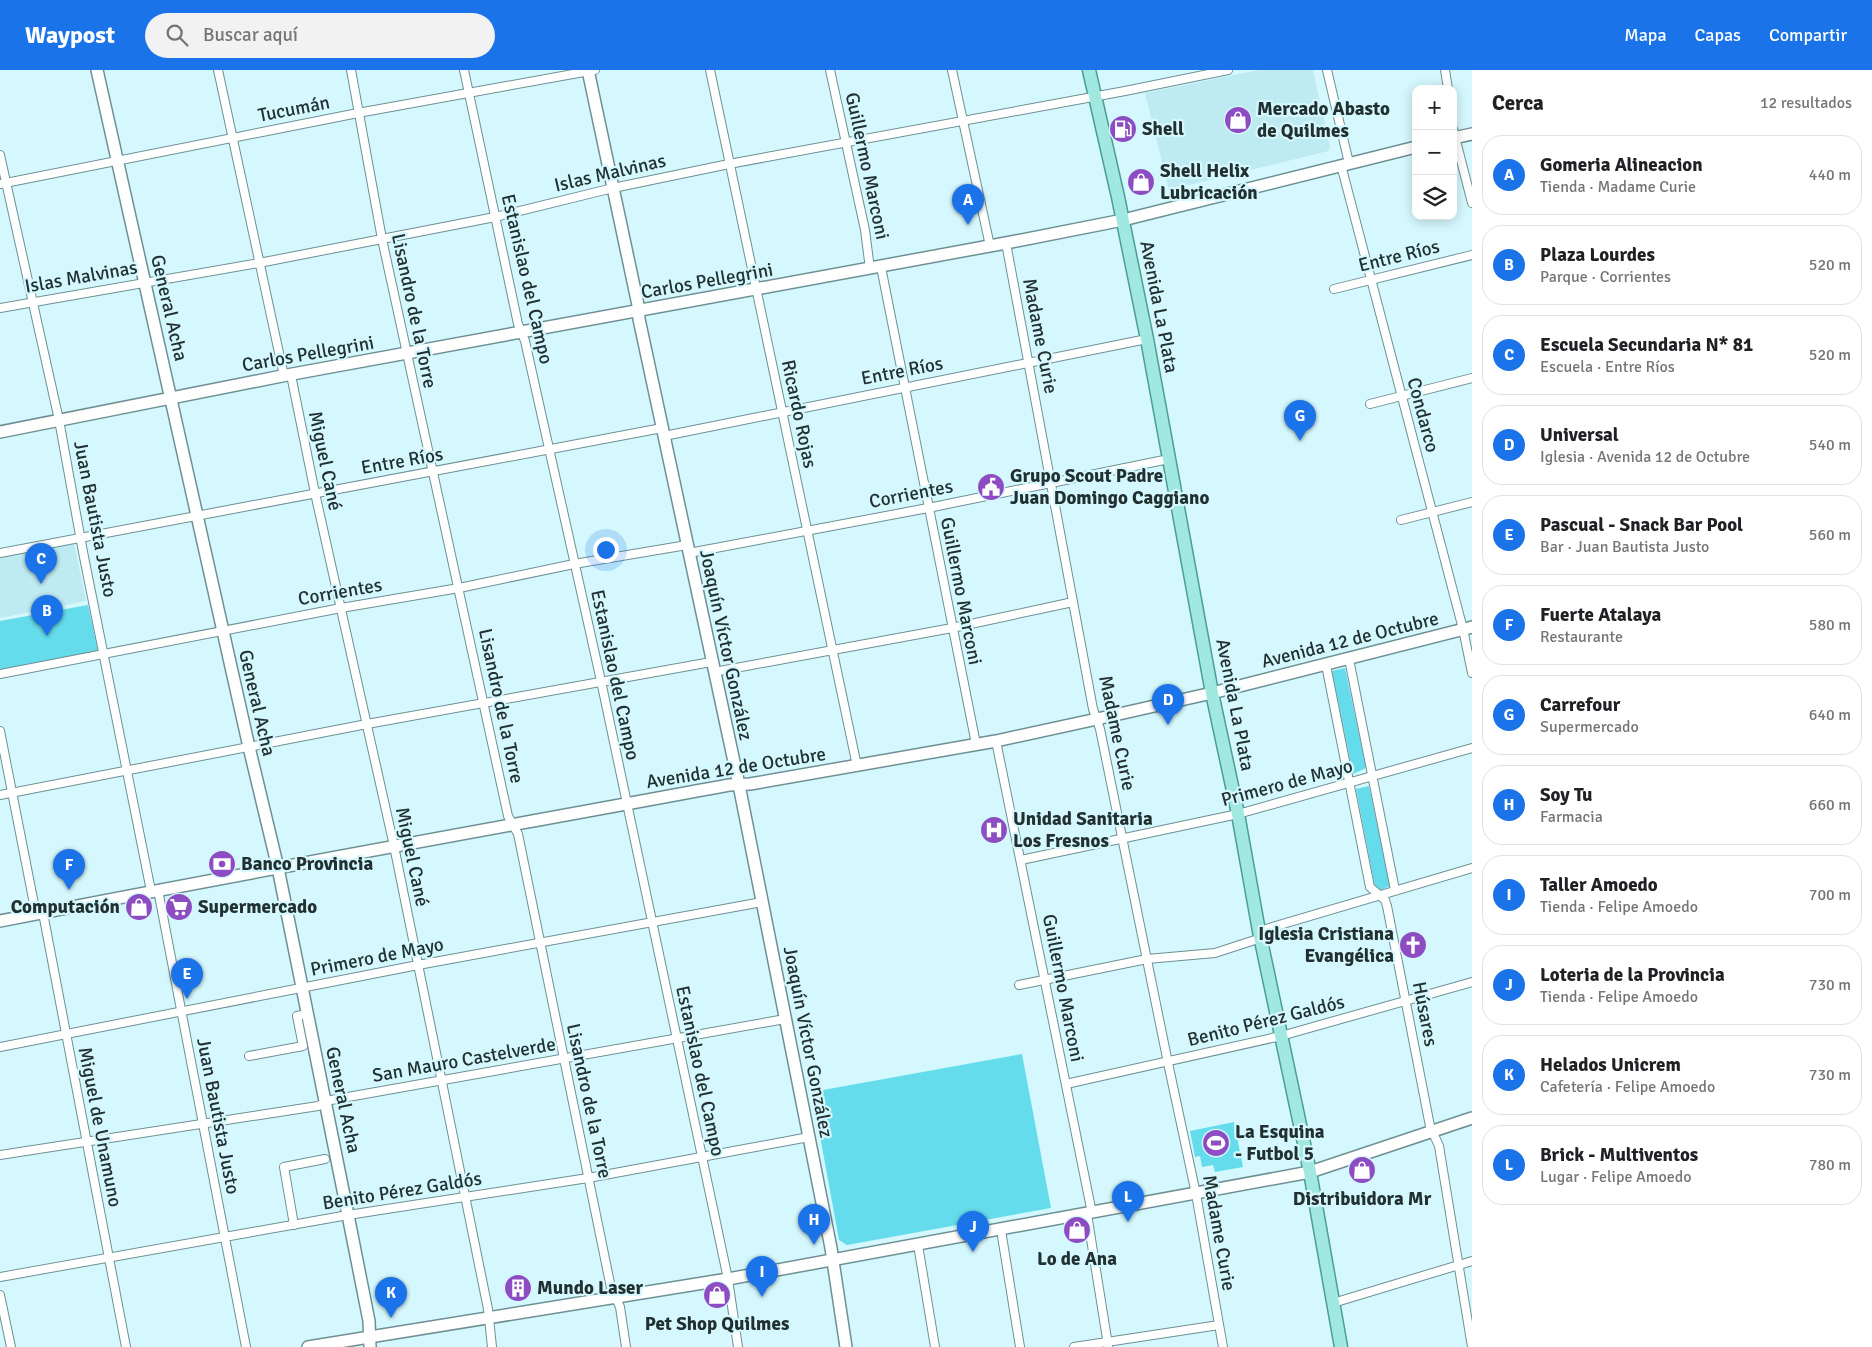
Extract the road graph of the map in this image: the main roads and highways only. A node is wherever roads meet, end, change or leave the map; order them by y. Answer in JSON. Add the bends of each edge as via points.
{"nodes":[{"id":1,"x":1089,"y":70,"type":"edge"},
{"id":2,"x":1341,"y":1347,"type":"edge"}],
"edges":[{"from":1,"to":2,"type":"main road","name":"Avenida La Plata","via":[[1147,339],[1212,694],[1310,1172]]}]}
